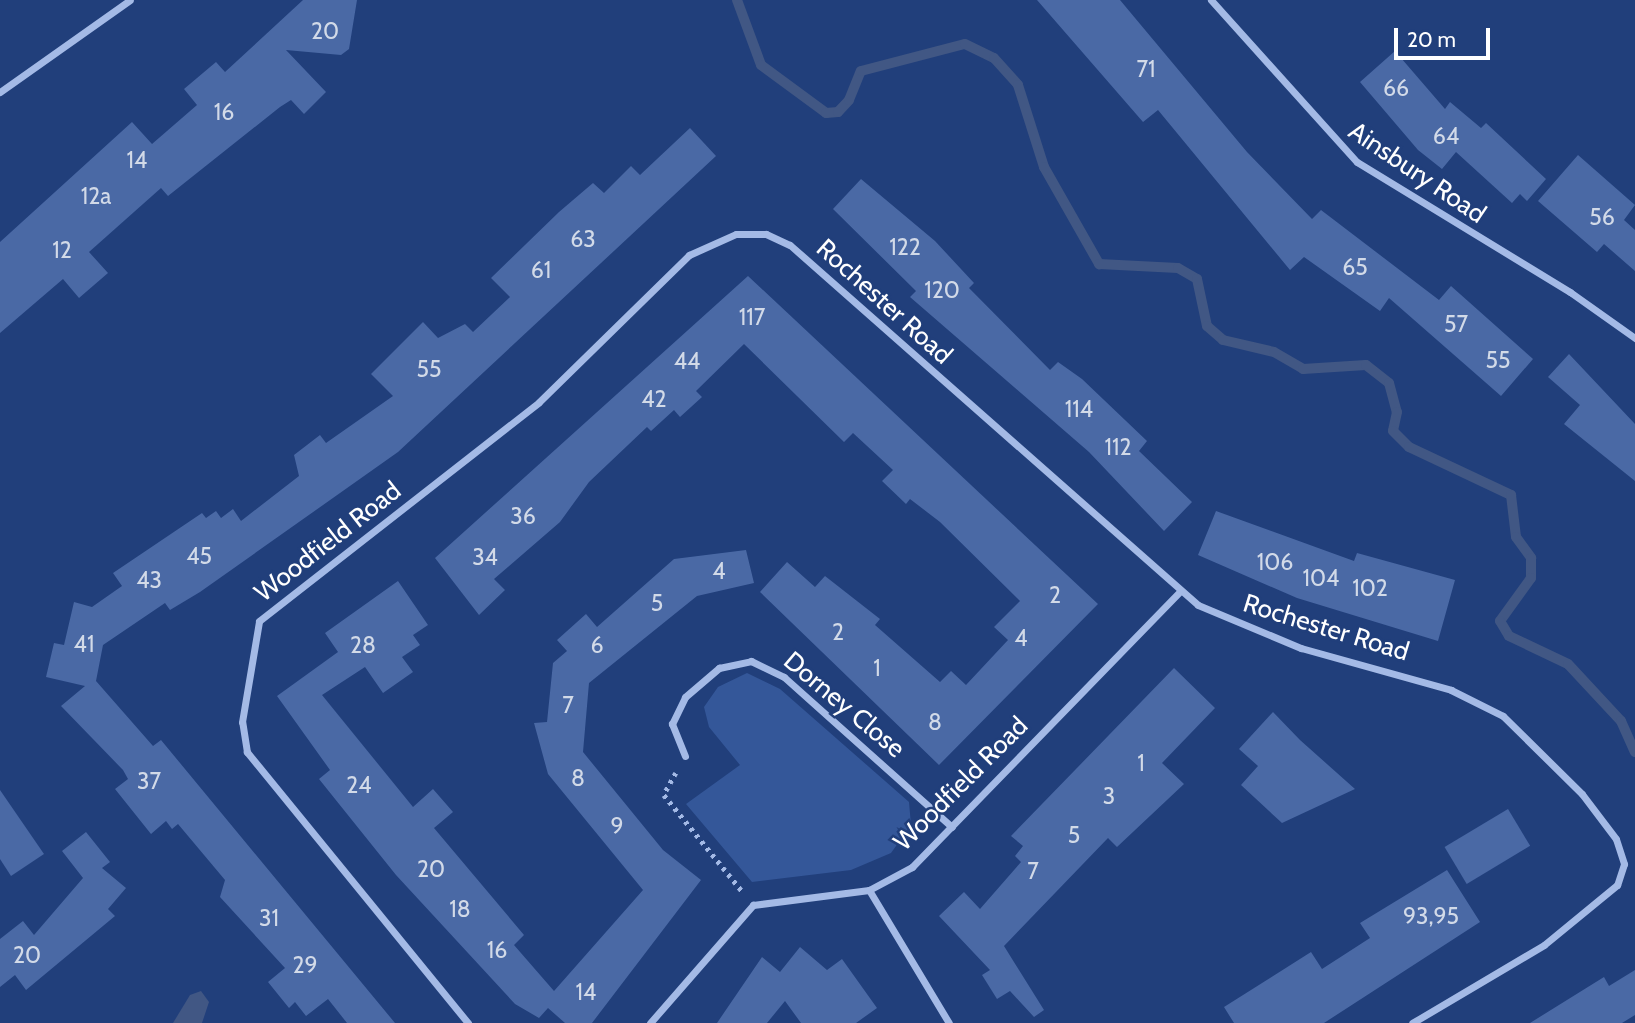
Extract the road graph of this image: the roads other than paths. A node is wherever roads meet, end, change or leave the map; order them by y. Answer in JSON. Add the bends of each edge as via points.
{"nodes":[{"id":1,"x":130,"y":0,"type":"edge"},
{"id":2,"x":1211,"y":0,"type":"edge"},
{"id":3,"x":0,"y":92,"type":"edge"},
{"id":4,"x":766,"y":234,"type":"joint"},
{"id":5,"x":1635,"y":338,"type":"edge"},
{"id":6,"x":1179,"y":592,"type":"junction"},
{"id":7,"x":685,"y":756,"type":"road end"},
{"id":8,"x":951,"y":827,"type":"junction"},
{"id":9,"x":869,"y":890,"type":"junction"},
{"id":10,"x":468,"y":1023,"type":"edge"},
{"id":11,"x":650,"y":1023,"type":"edge"},
{"id":12,"x":949,"y":1023,"type":"edge"},
{"id":13,"x":1412,"y":1023,"type":"edge"}],
"edges":[{"from":1,"to":3,"type":"street"},
{"from":2,"to":5,"type":"street","name":"Ainsbury Road","via":[[1327,137],[1357,162],[1570,292]]},
{"from":4,"to":6,"type":"street","name":"Rochester Road","via":[[790,245]]},
{"from":4,"to":10,"type":"street","name":"Woodfield Road","via":[[736,234],[689,255],[539,401],[259,621],[242,722],[247,752]]},
{"from":6,"to":8,"type":"street","name":"Woodfield Road"},
{"from":6,"to":13,"type":"street","name":"Rochester Road","via":[[1248,630],[1451,690],[1503,716],[1582,794],[1616,839],[1623,864],[1617,885],[1594,910]]},
{"from":7,"to":8,"type":"street","name":"Dorney Close","via":[[672,724],[685,697],[719,668],[751,661],[784,677]]},
{"from":8,"to":9,"type":"street","name":"Woodfield Road","via":[[912,867]]},
{"from":9,"to":11,"type":"street","name":"Woodfield Road","via":[[753,905]]},
{"from":9,"to":12,"type":"street"}]}
